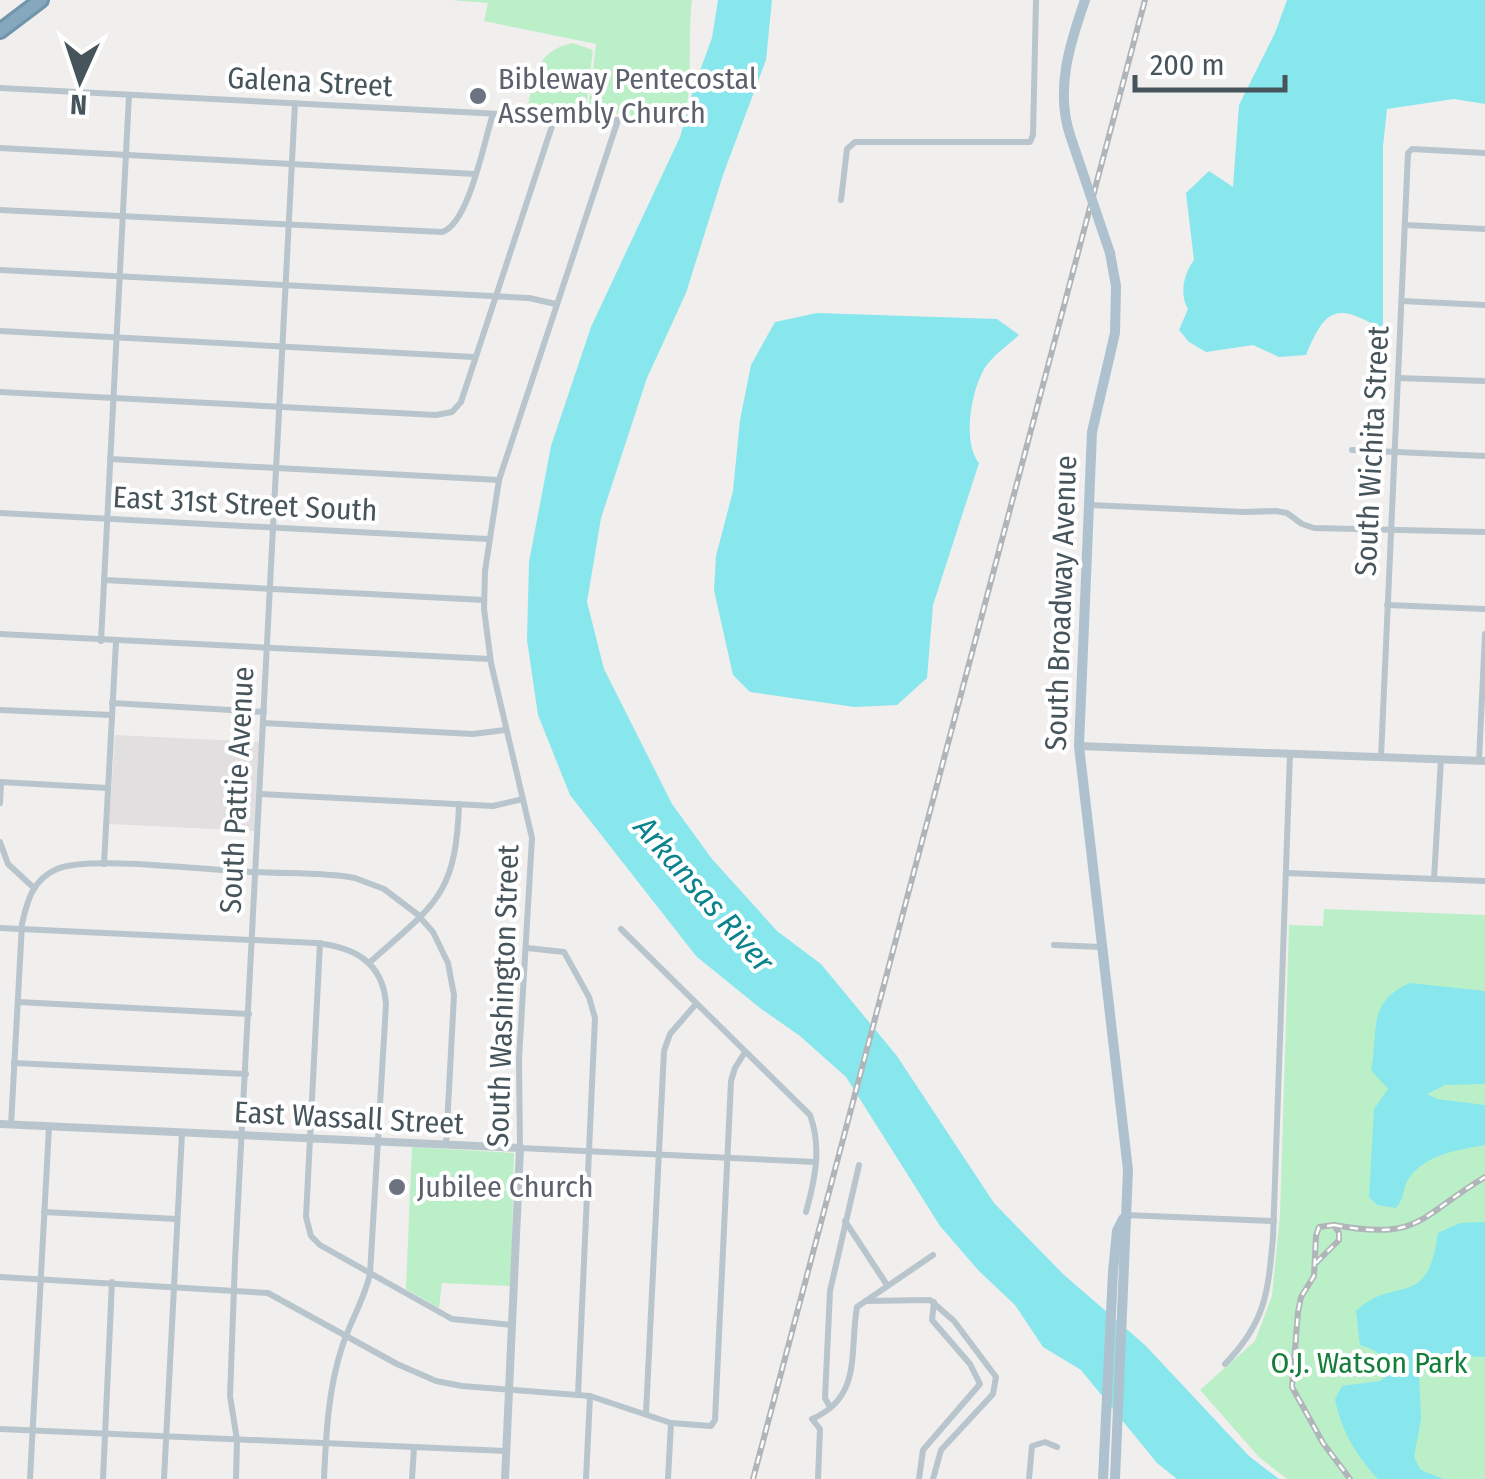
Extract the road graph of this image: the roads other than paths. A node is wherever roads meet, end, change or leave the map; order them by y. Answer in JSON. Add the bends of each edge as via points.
{"nodes":[{"id":1,"x":41,"y":0,"type":"edge"},
{"id":2,"x":1036,"y":0,"type":"edge"},
{"id":3,"x":1085,"y":0,"type":"edge"},
{"id":4,"x":0,"y":30,"type":"edge"},
{"id":5,"x":0,"y":88,"type":"edge"},
{"id":6,"x":128,"y":95,"type":"junction"},
{"id":7,"x":295,"y":103,"type":"junction"},
{"id":8,"x":493,"y":114,"type":"junction"},
{"id":9,"x":555,"y":116,"type":"junction"},
{"id":10,"x":618,"y":120,"type":"joint"},
{"id":11,"x":0,"y":148,"type":"edge"},
{"id":12,"x":1485,"y":153,"type":"edge"},
{"id":13,"x":126,"y":155,"type":"junction"},
{"id":14,"x":292,"y":164,"type":"junction"},
{"id":15,"x":475,"y":174,"type":"junction"},
{"id":16,"x":840,"y":200,"type":"dead end"},
{"id":17,"x":0,"y":210,"type":"edge"},
{"id":18,"x":123,"y":216,"type":"junction"},
{"id":19,"x":289,"y":225,"type":"junction"},
{"id":20,"x":1405,"y":226,"type":"junction"},
{"id":21,"x":1485,"y":228,"type":"edge"},
{"id":22,"x":0,"y":270,"type":"edge"},
{"id":23,"x":120,"y":276,"type":"junction"},
{"id":24,"x":286,"y":286,"type":"junction"},
{"id":25,"x":496,"y":296,"type":"junction"},
{"id":26,"x":1402,"y":302,"type":"junction"},
{"id":27,"x":556,"y":304,"type":"junction"},
{"id":28,"x":1485,"y":305,"type":"edge"},
{"id":29,"x":0,"y":332,"type":"edge"},
{"id":30,"x":116,"y":338,"type":"junction"},
{"id":31,"x":283,"y":346,"type":"junction"},
{"id":32,"x":474,"y":357,"type":"junction"},
{"id":33,"x":1398,"y":378,"type":"junction"},
{"id":34,"x":1485,"y":381,"type":"edge"},
{"id":35,"x":0,"y":392,"type":"edge"},
{"id":36,"x":113,"y":398,"type":"junction"},
{"id":37,"x":280,"y":407,"type":"junction"},
{"id":38,"x":1352,"y":450,"type":"dead end"},
{"id":39,"x":1392,"y":452,"type":"junction"},
{"id":40,"x":1485,"y":456,"type":"edge"},
{"id":41,"x":110,"y":459,"type":"junction"},
{"id":42,"x":276,"y":468,"type":"junction"},
{"id":43,"x":499,"y":480,"type":"junction"},
{"id":44,"x":1089,"y":505,"type":"junction"},
{"id":45,"x":0,"y":513,"type":"edge"},
{"id":46,"x":107,"y":518,"type":"junction"},
{"id":47,"x":274,"y":528,"type":"junction"},
{"id":48,"x":1389,"y":530,"type":"junction"},
{"id":49,"x":1485,"y":532,"type":"edge"},
{"id":50,"x":488,"y":539,"type":"junction"},
{"id":51,"x":104,"y":580,"type":"junction"},
{"id":52,"x":270,"y":589,"type":"junction"},
{"id":53,"x":484,"y":600,"type":"junction"},
{"id":54,"x":1386,"y":606,"type":"junction"},
{"id":55,"x":1485,"y":609,"type":"edge"},
{"id":56,"x":0,"y":634,"type":"edge"},
{"id":57,"x":1485,"y":634,"type":"edge"},
{"id":58,"x":101,"y":641,"type":"junction"},
{"id":59,"x":116,"y":642,"type":"junction"},
{"id":60,"x":267,"y":650,"type":"junction"},
{"id":61,"x":490,"y":659,"type":"junction"},
{"id":62,"x":112,"y":703,"type":"junction"},
{"id":63,"x":0,"y":710,"type":"edge"},
{"id":64,"x":264,"y":712,"type":"junction"},
{"id":65,"x":112,"y":715,"type":"junction"},
{"id":66,"x":263,"y":723,"type":"junction"},
{"id":67,"x":505,"y":730,"type":"junction"},
{"id":68,"x":1078,"y":746,"type":"junction"},
{"id":69,"x":1290,"y":753,"type":"junction"},
{"id":70,"x":1381,"y":757,"type":"junction"},
{"id":71,"x":1440,"y":760,"type":"junction"},
{"id":72,"x":1482,"y":761,"type":"edge"},
{"id":73,"x":1,"y":782,"type":"edge"},
{"id":74,"x":108,"y":788,"type":"junction"},
{"id":75,"x":260,"y":794,"type":"junction"},
{"id":76,"x":523,"y":799,"type":"junction"},
{"id":77,"x":0,"y":802,"type":"edge"},
{"id":78,"x":459,"y":804,"type":"junction"},
{"id":79,"x":0,"y":842,"type":"edge"},
{"id":80,"x":104,"y":864,"type":"junction"},
{"id":81,"x":256,"y":872,"type":"junction"},
{"id":82,"x":1286,"y":873,"type":"junction"},
{"id":83,"x":1434,"y":879,"type":"junction"},
{"id":84,"x":1485,"y":881,"type":"edge"},
{"id":85,"x":34,"y":888,"type":"junction"},
{"id":86,"x":420,"y":917,"type":"junction"},
{"id":87,"x":0,"y":928,"type":"edge"},
{"id":88,"x":22,"y":929,"type":"junction"},
{"id":89,"x":621,"y":929,"type":"dead end"},
{"id":90,"x":252,"y":940,"type":"junction"},
{"id":91,"x":320,"y":943,"type":"junction"},
{"id":92,"x":1054,"y":945,"type":"dead end"},
{"id":93,"x":1101,"y":947,"type":"junction"},
{"id":94,"x":527,"y":948,"type":"junction"},
{"id":95,"x":370,"y":962,"type":"junction"},
{"id":96,"x":18,"y":1002,"type":"junction"},
{"id":97,"x":696,"y":1004,"type":"junction"},
{"id":98,"x":249,"y":1014,"type":"junction"},
{"id":99,"x":745,"y":1052,"type":"junction"},
{"id":100,"x":14,"y":1063,"type":"junction"},
{"id":101,"x":246,"y":1074,"type":"junction"},
{"id":102,"x":0,"y":1124,"type":"edge"},
{"id":103,"x":11,"y":1125,"type":"junction"},
{"id":104,"x":49,"y":1127,"type":"junction"},
{"id":105,"x":182,"y":1133,"type":"junction"},
{"id":106,"x":243,"y":1136,"type":"junction"},
{"id":107,"x":310,"y":1138,"type":"junction"},
{"id":108,"x":378,"y":1142,"type":"junction"},
{"id":109,"x":446,"y":1144,"type":"junction"},
{"id":110,"x":520,"y":1148,"type":"junction"},
{"id":111,"x":588,"y":1151,"type":"junction"},
{"id":112,"x":658,"y":1154,"type":"junction"},
{"id":113,"x":727,"y":1158,"type":"junction"},
{"id":114,"x":816,"y":1162,"type":"junction"},
{"id":115,"x":859,"y":1165,"type":"dead end"},
{"id":116,"x":44,"y":1212,"type":"junction"},
{"id":117,"x":806,"y":1212,"type":"dead end"},
{"id":118,"x":1124,"y":1216,"type":"junction"},
{"id":119,"x":177,"y":1218,"type":"junction"},
{"id":120,"x":845,"y":1221,"type":"junction"},
{"id":121,"x":1274,"y":1221,"type":"junction"},
{"id":122,"x":933,"y":1255,"type":"dead end"},
{"id":123,"x":370,"y":1274,"type":"junction"},
{"id":124,"x":0,"y":1277,"type":"edge"},
{"id":125,"x":40,"y":1279,"type":"junction"},
{"id":126,"x":112,"y":1282,"type":"junction"},
{"id":127,"x":174,"y":1285,"type":"junction"},
{"id":128,"x":887,"y":1285,"type":"junction"},
{"id":129,"x":234,"y":1288,"type":"junction"},
{"id":130,"x":866,"y":1301,"type":"junction"},
{"id":131,"x":934,"y":1302,"type":"junction"},
{"id":132,"x":512,"y":1324,"type":"junction"},
{"id":133,"x":346,"y":1335,"type":"junction"},
{"id":134,"x":1225,"y":1364,"type":"dead end"},
{"id":135,"x":509,"y":1388,"type":"junction"},
{"id":136,"x":578,"y":1395,"type":"junction"},
{"id":137,"x":590,"y":1396,"type":"junction"},
{"id":138,"x":830,"y":1407,"type":"junction"},
{"id":139,"x":646,"y":1414,"type":"junction"},
{"id":140,"x":671,"y":1423,"type":"junction"},
{"id":141,"x":0,"y":1429,"type":"edge"},
{"id":142,"x":32,"y":1431,"type":"junction"},
{"id":143,"x":105,"y":1434,"type":"junction"},
{"id":144,"x":166,"y":1437,"type":"junction"},
{"id":145,"x":237,"y":1440,"type":"junction"},
{"id":146,"x":326,"y":1444,"type":"junction"},
{"id":147,"x":1058,"y":1447,"type":"dead end"},
{"id":148,"x":414,"y":1448,"type":"junction"},
{"id":149,"x":506,"y":1452,"type":"junction"},
{"id":150,"x":1109,"y":1452,"type":"junction"},
{"id":151,"x":30,"y":1479,"type":"edge"},
{"id":152,"x":102,"y":1479,"type":"edge"},
{"id":153,"x":164,"y":1479,"type":"edge"},
{"id":154,"x":236,"y":1479,"type":"edge"},
{"id":155,"x":324,"y":1479,"type":"edge"},
{"id":156,"x":412,"y":1479,"type":"edge"},
{"id":157,"x":505,"y":1479,"type":"edge"},
{"id":158,"x":586,"y":1479,"type":"edge"},
{"id":159,"x":668,"y":1479,"type":"edge"},
{"id":160,"x":818,"y":1479,"type":"edge"},
{"id":161,"x":918,"y":1479,"type":"edge"},
{"id":162,"x":933,"y":1479,"type":"edge"},
{"id":163,"x":1029,"y":1479,"type":"edge"},
{"id":164,"x":1104,"y":1479,"type":"edge"},
{"id":165,"x":1115,"y":1479,"type":"edge"}],
"edges":[{"from":1,"to":4,"type":"highway"},
{"from":2,"to":16,"type":"street","via":[[1030,142],[855,142],[847,149]]},
{"from":3,"to":44,"type":"main road","name":"South Broadway Avenue","bridge":true,"via":[[1066,66],[1064,101],[1116,286],[1115,332],[1093,419]]},
{"from":5,"to":6,"type":"street","name":"Galena Street"},
{"from":6,"to":7,"type":"street","name":"Galena Street"},
{"from":6,"to":13,"type":"street"},
{"from":7,"to":8,"type":"street","name":"Galena Street"},
{"from":7,"to":14,"type":"street","name":"South Pattie Avenue"},
{"from":8,"to":9,"type":"street","name":"Galena Street"},
{"from":8,"to":15,"type":"street"},
{"from":9,"to":10,"type":"street","name":"Galena Street"},
{"from":9,"to":25,"type":"street"},
{"from":10,"to":27,"type":"street","name":"South Washington Street"},
{"from":11,"to":13,"type":"street"},
{"from":12,"to":20,"type":"street","name":"South Wichita Street","via":[[1412,149]]},
{"from":13,"to":14,"type":"street"},
{"from":13,"to":18,"type":"street"},
{"from":14,"to":15,"type":"street"},
{"from":14,"to":19,"type":"street","name":"South Pattie Avenue"},
{"from":15,"to":19,"type":"street","via":[[457,222],[446,231]]},
{"from":17,"to":18,"type":"street"},
{"from":18,"to":19,"type":"street"},
{"from":18,"to":23,"type":"street"},
{"from":19,"to":24,"type":"street","name":"South Pattie Avenue"},
{"from":20,"to":21,"type":"street"},
{"from":20,"to":26,"type":"street","name":"South Wichita Street"},
{"from":22,"to":23,"type":"street"},
{"from":23,"to":24,"type":"street"},
{"from":23,"to":30,"type":"street"},
{"from":24,"to":25,"type":"street"},
{"from":24,"to":31,"type":"street","name":"South Pattie Avenue"},
{"from":25,"to":27,"type":"street"},
{"from":25,"to":32,"type":"street"},
{"from":26,"to":28,"type":"street"},
{"from":26,"to":33,"type":"street","name":"South Wichita Street"},
{"from":27,"to":43,"type":"street","name":"South Washington Street"},
{"from":29,"to":30,"type":"street"},
{"from":30,"to":31,"type":"street"},
{"from":30,"to":36,"type":"street"},
{"from":31,"to":32,"type":"street"},
{"from":31,"to":37,"type":"street","name":"South Pattie Avenue"},
{"from":32,"to":37,"type":"street","via":[[452,412]]},
{"from":33,"to":34,"type":"street"},
{"from":33,"to":39,"type":"street","name":"South Wichita Street"},
{"from":35,"to":36,"type":"street"},
{"from":36,"to":37,"type":"street"},
{"from":36,"to":41,"type":"street"},
{"from":37,"to":42,"type":"street","name":"South Pattie Avenue"},
{"from":38,"to":39,"type":"street"},
{"from":39,"to":40,"type":"street"},
{"from":39,"to":48,"type":"street","name":"South Wichita Street"},
{"from":41,"to":42,"type":"street"},
{"from":41,"to":46,"type":"street"},
{"from":42,"to":43,"type":"street"},
{"from":42,"to":47,"type":"street","name":"South Pattie Avenue"},
{"from":43,"to":50,"type":"street","name":"South Washington Street"},
{"from":44,"to":48,"type":"street","via":[[1288,513],[1314,528]]},
{"from":44,"to":68,"type":"main road","name":"South Broadway Avenue"},
{"from":45,"to":46,"type":"street","name":"East 31st Street South"},
{"from":46,"to":47,"type":"street","name":"East 31st Street South"},
{"from":46,"to":51,"type":"street"},
{"from":47,"to":50,"type":"street","name":"East 31st Street South"},
{"from":47,"to":52,"type":"street","name":"South Pattie Avenue"},
{"from":48,"to":49,"type":"street"},
{"from":48,"to":54,"type":"street","name":"South Wichita Street"},
{"from":50,"to":53,"type":"street","name":"South Washington Street"},
{"from":51,"to":52,"type":"street"},
{"from":51,"to":58,"type":"street"},
{"from":52,"to":53,"type":"street"},
{"from":52,"to":60,"type":"street","name":"South Pattie Avenue"},
{"from":53,"to":61,"type":"street","name":"South Washington Street"},
{"from":54,"to":55,"type":"street"},
{"from":54,"to":70,"type":"street","name":"South Wichita Street"},
{"from":56,"to":58,"type":"street"},
{"from":57,"to":72,"type":"street"},
{"from":58,"to":59,"type":"street"},
{"from":59,"to":60,"type":"street"},
{"from":59,"to":62,"type":"street"},
{"from":60,"to":61,"type":"street"},
{"from":60,"to":64,"type":"street","name":"South Pattie Avenue"},
{"from":61,"to":67,"type":"street","name":"South Washington Street"},
{"from":62,"to":64,"type":"street"},
{"from":62,"to":65,"type":"street"},
{"from":63,"to":65,"type":"street"},
{"from":64,"to":66,"type":"street","name":"South Pattie Avenue"},
{"from":65,"to":74,"type":"street"},
{"from":66,"to":67,"type":"street"},
{"from":66,"to":75,"type":"street","name":"South Pattie Avenue"},
{"from":67,"to":76,"type":"street","name":"South Washington Street"},
{"from":68,"to":69,"type":"street"},
{"from":68,"to":93,"type":"main road","name":"South Broadway Avenue"},
{"from":69,"to":70,"type":"street"},
{"from":69,"to":82,"type":"street"},
{"from":70,"to":71,"type":"street"},
{"from":71,"to":72,"type":"street"},
{"from":71,"to":83,"type":"street"},
{"from":73,"to":74,"type":"street"},
{"from":73,"to":77,"type":"street"},
{"from":74,"to":80,"type":"street"},
{"from":75,"to":78,"type":"street"},
{"from":75,"to":81,"type":"street","name":"South Pattie Avenue"},
{"from":76,"to":78,"type":"street"},
{"from":76,"to":94,"type":"street","name":"South Washington Street","via":[[532,838]]},
{"from":78,"to":86,"type":"street","via":[[449,880]]},
{"from":79,"to":85,"type":"street","via":[[8,864]]},
{"from":80,"to":81,"type":"street"},
{"from":80,"to":85,"type":"street","via":[[62,867]]},
{"from":81,"to":86,"type":"street","via":[[364,880]]},
{"from":81,"to":90,"type":"street","name":"South Pattie Avenue"},
{"from":82,"to":83,"type":"street"},
{"from":82,"to":121,"type":"street"},
{"from":83,"to":84,"type":"street"},
{"from":85,"to":88,"type":"street"},
{"from":86,"to":95,"type":"street"},
{"from":86,"to":109,"type":"street","via":[[442,947],[454,994]]},
{"from":87,"to":88,"type":"street"},
{"from":88,"to":90,"type":"street"},
{"from":88,"to":96,"type":"street"},
{"from":89,"to":97,"type":"street"},
{"from":90,"to":91,"type":"street"},
{"from":90,"to":98,"type":"street","name":"South Pattie Avenue"},
{"from":91,"to":95,"type":"street","via":[[346,947]]},
{"from":91,"to":107,"type":"street"},
{"from":92,"to":93,"type":"street"},
{"from":93,"to":118,"type":"main road","name":"South Broadway Avenue","via":[[1128,1170]]},
{"from":94,"to":110,"type":"street","name":"South Washington Street"},
{"from":94,"to":111,"type":"street","via":[[564,952],[589,997],[595,1018]]},
{"from":95,"to":108,"type":"street","via":[[386,998]]},
{"from":96,"to":98,"type":"street"},
{"from":96,"to":100,"type":"street"},
{"from":97,"to":99,"type":"street"},
{"from":97,"to":112,"type":"street","via":[[664,1051]]},
{"from":98,"to":101,"type":"street","name":"South Pattie Avenue"},
{"from":99,"to":113,"type":"street","via":[[731,1080]]},
{"from":99,"to":114,"type":"street","via":[[810,1115]]},
{"from":100,"to":101,"type":"street"},
{"from":100,"to":103,"type":"street"},
{"from":101,"to":106,"type":"street","name":"South Pattie Avenue"},
{"from":102,"to":103,"type":"street","name":"East Wassall Street"},
{"from":103,"to":104,"type":"street","name":"East Wassall Street"},
{"from":104,"to":105,"type":"street","name":"East Wassall Street"},
{"from":104,"to":116,"type":"street"},
{"from":105,"to":106,"type":"street","name":"East Wassall Street"},
{"from":105,"to":119,"type":"street"},
{"from":106,"to":107,"type":"street","name":"East Wassall Street"},
{"from":106,"to":129,"type":"street","name":"South Pattie Avenue"},
{"from":107,"to":108,"type":"street","name":"East Wassall Street"},
{"from":107,"to":123,"type":"street","via":[[310,1236]]},
{"from":108,"to":109,"type":"street","name":"East Wassall Street"},
{"from":108,"to":123,"type":"street"},
{"from":109,"to":110,"type":"street","name":"East Wassall Street"},
{"from":110,"to":111,"type":"street","name":"East Wassall Street"},
{"from":110,"to":132,"type":"street","name":"South Washington Street"},
{"from":111,"to":112,"type":"street","name":"East Wassall Street"},
{"from":111,"to":136,"type":"street"},
{"from":112,"to":113,"type":"street","name":"East Wassall Street"},
{"from":112,"to":139,"type":"street"},
{"from":113,"to":114,"type":"street","name":"East Wassall Street"},
{"from":113,"to":140,"type":"street","via":[[716,1420],[711,1426]]},
{"from":114,"to":117,"type":"street"},
{"from":115,"to":120,"type":"street"},
{"from":116,"to":119,"type":"street"},
{"from":116,"to":125,"type":"street"},
{"from":118,"to":121,"type":"street"},
{"from":118,"to":150,"type":"main road","name":"South Broadway Avenue"},
{"from":119,"to":127,"type":"street"},
{"from":120,"to":128,"type":"street"},
{"from":120,"to":138,"type":"street","via":[[827,1328]]},
{"from":121,"to":134,"type":"street","via":[[1268,1298]]},
{"from":122,"to":128,"type":"street"},
{"from":123,"to":132,"type":"street","via":[[452,1319]]},
{"from":123,"to":133,"type":"street"},
{"from":124,"to":125,"type":"street"},
{"from":125,"to":126,"type":"street"},
{"from":125,"to":142,"type":"street"},
{"from":126,"to":127,"type":"street"},
{"from":126,"to":143,"type":"street"},
{"from":127,"to":129,"type":"street"},
{"from":127,"to":144,"type":"street"},
{"from":128,"to":130,"type":"street"},
{"from":129,"to":133,"type":"street","via":[[268,1293]]},
{"from":129,"to":145,"type":"street","name":"South Pattie Avenue","via":[[230,1396]]},
{"from":130,"to":131,"type":"street"},
{"from":130,"to":138,"type":"street","via":[[857,1306],[850,1383]]},
{"from":131,"to":161,"type":"street","via":[[932,1320],[980,1384],[924,1450]]},
{"from":131,"to":162,"type":"street","via":[[990,1364],[997,1381],[993,1394],[941,1450]]},
{"from":132,"to":135,"type":"street","name":"South Washington Street"},
{"from":133,"to":135,"type":"street","via":[[436,1381]]},
{"from":133,"to":146,"type":"street","via":[[332,1381]]},
{"from":135,"to":136,"type":"street"},
{"from":135,"to":149,"type":"street","name":"South Washington Street"},
{"from":136,"to":137,"type":"street"},
{"from":137,"to":139,"type":"street"},
{"from":137,"to":158,"type":"street"},
{"from":138,"to":160,"type":"street","via":[[812,1420],[820,1429]]},
{"from":139,"to":140,"type":"street"},
{"from":140,"to":159,"type":"street"},
{"from":141,"to":142,"type":"street"},
{"from":142,"to":143,"type":"street"},
{"from":142,"to":151,"type":"street"},
{"from":143,"to":144,"type":"street"},
{"from":143,"to":152,"type":"street"},
{"from":144,"to":145,"type":"street"},
{"from":144,"to":153,"type":"street"},
{"from":145,"to":146,"type":"street"},
{"from":145,"to":154,"type":"street","name":"South Pattie Avenue"},
{"from":146,"to":148,"type":"street"},
{"from":146,"to":155,"type":"street"},
{"from":147,"to":163,"type":"street","via":[[1032,1446]]},
{"from":148,"to":149,"type":"street"},
{"from":148,"to":156,"type":"street"},
{"from":149,"to":157,"type":"street","name":"South Washington Street"},
{"from":150,"to":164,"type":"main road","name":"South Broadway Avenue"},
{"from":150,"to":165,"type":"main road","name":"South Broadway Avenue"}]}
